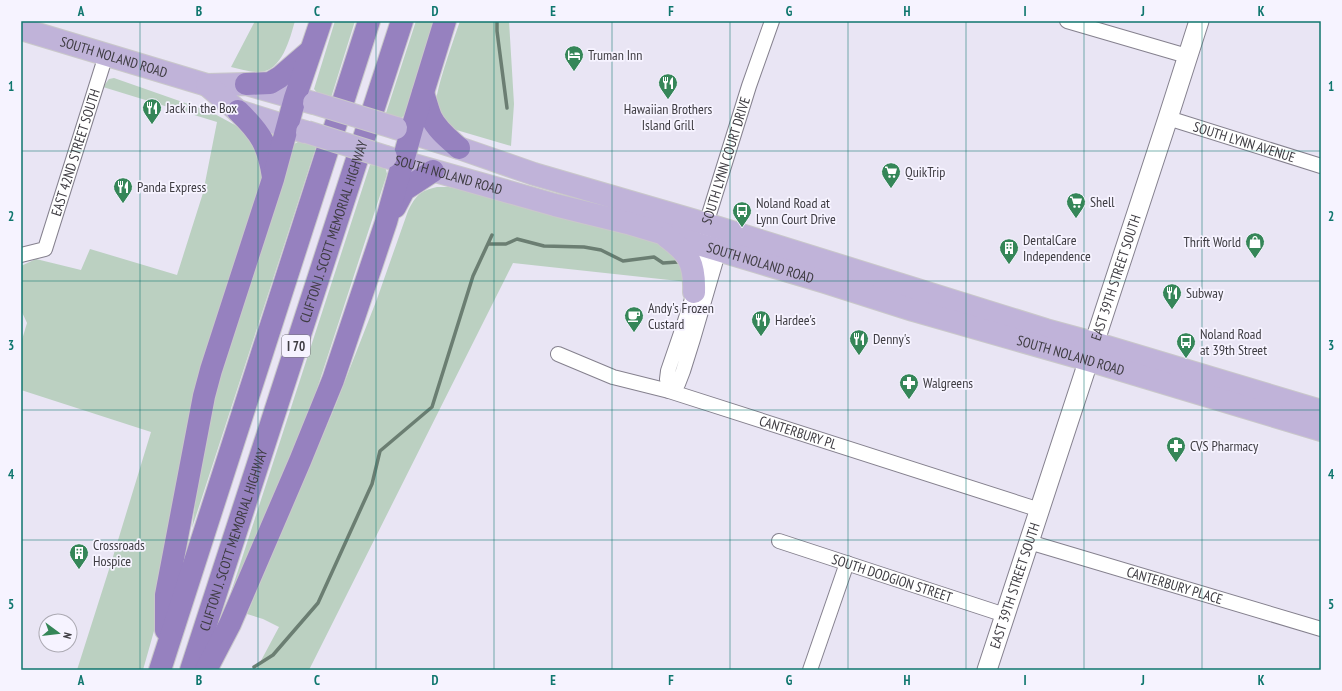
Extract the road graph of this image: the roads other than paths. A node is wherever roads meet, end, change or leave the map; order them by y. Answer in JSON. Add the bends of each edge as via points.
{"nodes":[{"id":1,"x":321,"y":21,"type":"edge"},
{"id":2,"x":369,"y":21,"type":"edge"},
{"id":3,"x":402,"y":21,"type":"edge"},
{"id":4,"x":446,"y":21,"type":"edge"},
{"id":5,"x":772,"y":21,"type":"edge"},
{"id":6,"x":1066,"y":21,"type":"edge"},
{"id":7,"x":1199,"y":21,"type":"edge"},
{"id":8,"x":21,"y":29,"type":"edge"},
{"id":9,"x":310,"y":51,"type":"junction"},
{"id":10,"x":106,"y":55,"type":"junction"},
{"id":11,"x":1187,"y":56,"type":"junction"},
{"id":12,"x":246,"y":84,"type":"junction"},
{"id":13,"x":207,"y":85,"type":"junction"},
{"id":14,"x":423,"y":93,"type":"junction"},
{"id":15,"x":305,"y":100,"type":"junction"},
{"id":16,"x":238,"y":111,"type":"junction"},
{"id":17,"x":1168,"y":118,"type":"junction"},
{"id":18,"x":297,"y":130,"type":"junction"},
{"id":19,"x":403,"y":130,"type":"junction"},
{"id":20,"x":459,"y":148,"type":"junction"},
{"id":21,"x":394,"y":160,"type":"junction"},
{"id":22,"x":1321,"y":166,"type":"edge"},
{"id":23,"x":433,"y":171,"type":"junction"},
{"id":24,"x":273,"y":179,"type":"junction"},
{"id":25,"x":386,"y":222,"type":"junction"},
{"id":26,"x":663,"y":233,"type":"junction"},
{"id":27,"x":714,"y":237,"type":"junction"},
{"id":28,"x":21,"y":255,"type":"edge"},
{"id":29,"x":694,"y":292,"type":"junction"},
{"id":30,"x":1091,"y":352,"type":"junction"},
{"id":31,"x":558,"y":354,"type":"dead end"},
{"id":32,"x":669,"y":391,"type":"junction"},
{"id":33,"x":1239,"y":396,"type":"junction"},
{"id":34,"x":1321,"y":410,"type":"edge"},
{"id":35,"x":1321,"y":430,"type":"edge"},
{"id":36,"x":1040,"y":510,"type":"junction"},
{"id":37,"x":779,"y":541,"type":"dead end"},
{"id":38,"x":1029,"y":542,"type":"junction"},
{"id":39,"x":847,"y":563,"type":"junction"},
{"id":40,"x":1005,"y":615,"type":"junction"},
{"id":41,"x":1321,"y":629,"type":"edge"},
{"id":42,"x":167,"y":649,"type":"junction"},
{"id":43,"x":160,"y":670,"type":"edge"},
{"id":44,"x":190,"y":670,"type":"edge"},
{"id":45,"x":206,"y":670,"type":"edge"},
{"id":46,"x":810,"y":670,"type":"edge"},
{"id":47,"x":987,"y":670,"type":"edge"}],
"edges":[{"from":1,"to":9,"type":"highway"},
{"from":2,"to":42,"type":"highway","name":"CLIFTON J. SCOTT MEMORIAL HIGHWAY","number":"I 70"},
{"from":3,"to":44,"type":"highway","name":"CLIFTON J. SCOTT MEMORIAL HIGHWAY","number":"I 70"},
{"from":4,"to":14,"type":"highway"},
{"from":5,"to":27,"type":"street","name":"SOUTH LYNN COURT DRIVE","via":[[749,86]]},
{"from":6,"to":11,"type":"street"},
{"from":7,"to":11,"type":"main road","name":"EAST 39TH STREET SOUTH"},
{"from":8,"to":10,"type":"main road","name":"SOUTH NOLAND ROAD"},
{"from":9,"to":12,"type":"highway","via":[[270,83]]},
{"from":9,"to":15,"type":"highway"},
{"from":10,"to":13,"type":"main road","name":"SOUTH NOLAND ROAD"},
{"from":10,"to":28,"type":"street","name":"EAST 42ND STREET SOUTH","via":[[44,249]]},
{"from":11,"to":17,"type":"main road","name":"EAST 39TH STREET SOUTH"},
{"from":12,"to":13,"type":"main road","name":"SOUTH NOLAND ROAD"},
{"from":12,"to":15,"type":"main road","name":"SOUTH NOLAND ROAD"},
{"from":13,"to":16,"type":"main road","name":"SOUTH NOLAND ROAD"},
{"from":14,"to":19,"type":"highway"},
{"from":14,"to":20,"type":"highway","via":[[431,118],[441,132]]},
{"from":15,"to":18,"type":"highway"},
{"from":15,"to":19,"type":"main road","name":"SOUTH NOLAND ROAD","bridge":true},
{"from":16,"to":18,"type":"main road","name":"SOUTH NOLAND ROAD"},
{"from":16,"to":24,"type":"highway","via":[[261,136],[270,158]]},
{"from":17,"to":22,"type":"street","name":"SOUTH LYNN AVENUE"},
{"from":17,"to":30,"type":"main road","name":"EAST 39TH STREET SOUTH"},
{"from":18,"to":21,"type":"main road","name":"SOUTH NOLAND ROAD","bridge":true},
{"from":18,"to":24,"type":"highway"},
{"from":19,"to":20,"type":"main road","name":"SOUTH NOLAND ROAD"},
{"from":19,"to":21,"type":"highway"},
{"from":20,"to":27,"type":"main road","name":"SOUTH NOLAND ROAD"},
{"from":21,"to":23,"type":"main road","name":"SOUTH NOLAND ROAD"},
{"from":21,"to":25,"type":"highway"},
{"from":23,"to":25,"type":"highway","via":[[404,190]]},
{"from":23,"to":26,"type":"main road","name":"SOUTH NOLAND ROAD"},
{"from":24,"to":42,"type":"highway","via":[[204,396],[166,595]]},
{"from":25,"to":45,"type":"highway","via":[[333,380],[230,624]]},
{"from":26,"to":27,"type":"main road","name":"SOUTH NOLAND ROAD"},
{"from":26,"to":29,"type":"main road","via":[[679,245],[689,258],[694,277]]},
{"from":27,"to":29,"type":"street","name":"SOUTH LYNN COURT DRIVE"},
{"from":27,"to":30,"type":"main road","name":"SOUTH NOLAND ROAD","via":[[1046,330]]},
{"from":27,"to":32,"type":"street","name":"SOUTH LYNN COURT DRIVE","via":[[694,339],[678,384]]},
{"from":29,"to":32,"type":"street","name":"SOUTH LYNN COURT DRIVE","via":[[668,371]]},
{"from":30,"to":33,"type":"main road","name":"SOUTH NOLAND ROAD"},
{"from":30,"to":36,"type":"main road","name":"EAST 39TH STREET SOUTH"},
{"from":31,"to":32,"type":"street","name":"CANTERBURY PL","via":[[613,377]]},
{"from":32,"to":36,"type":"street","name":"CANTERBURY PL"},
{"from":33,"to":34,"type":"main road","name":"SOUTH NOLAND ROAD"},
{"from":33,"to":35,"type":"main road","name":"SOUTH NOLAND ROAD"},
{"from":36,"to":38,"type":"main road","name":"EAST 39TH STREET SOUTH"},
{"from":37,"to":39,"type":"street","name":"SOUTH DODGION STREET"},
{"from":38,"to":40,"type":"main road","name":"EAST 39TH STREET SOUTH"},
{"from":38,"to":41,"type":"street","name":"CANTERBURY PLACE"},
{"from":39,"to":40,"type":"street","name":"SOUTH DODGION STREET"},
{"from":39,"to":46,"type":"street"},
{"from":40,"to":47,"type":"main road","name":"EAST 39TH STREET SOUTH"},
{"from":42,"to":43,"type":"highway","name":"CLIFTON J. SCOTT MEMORIAL HIGHWAY","number":"I 70"}]}
